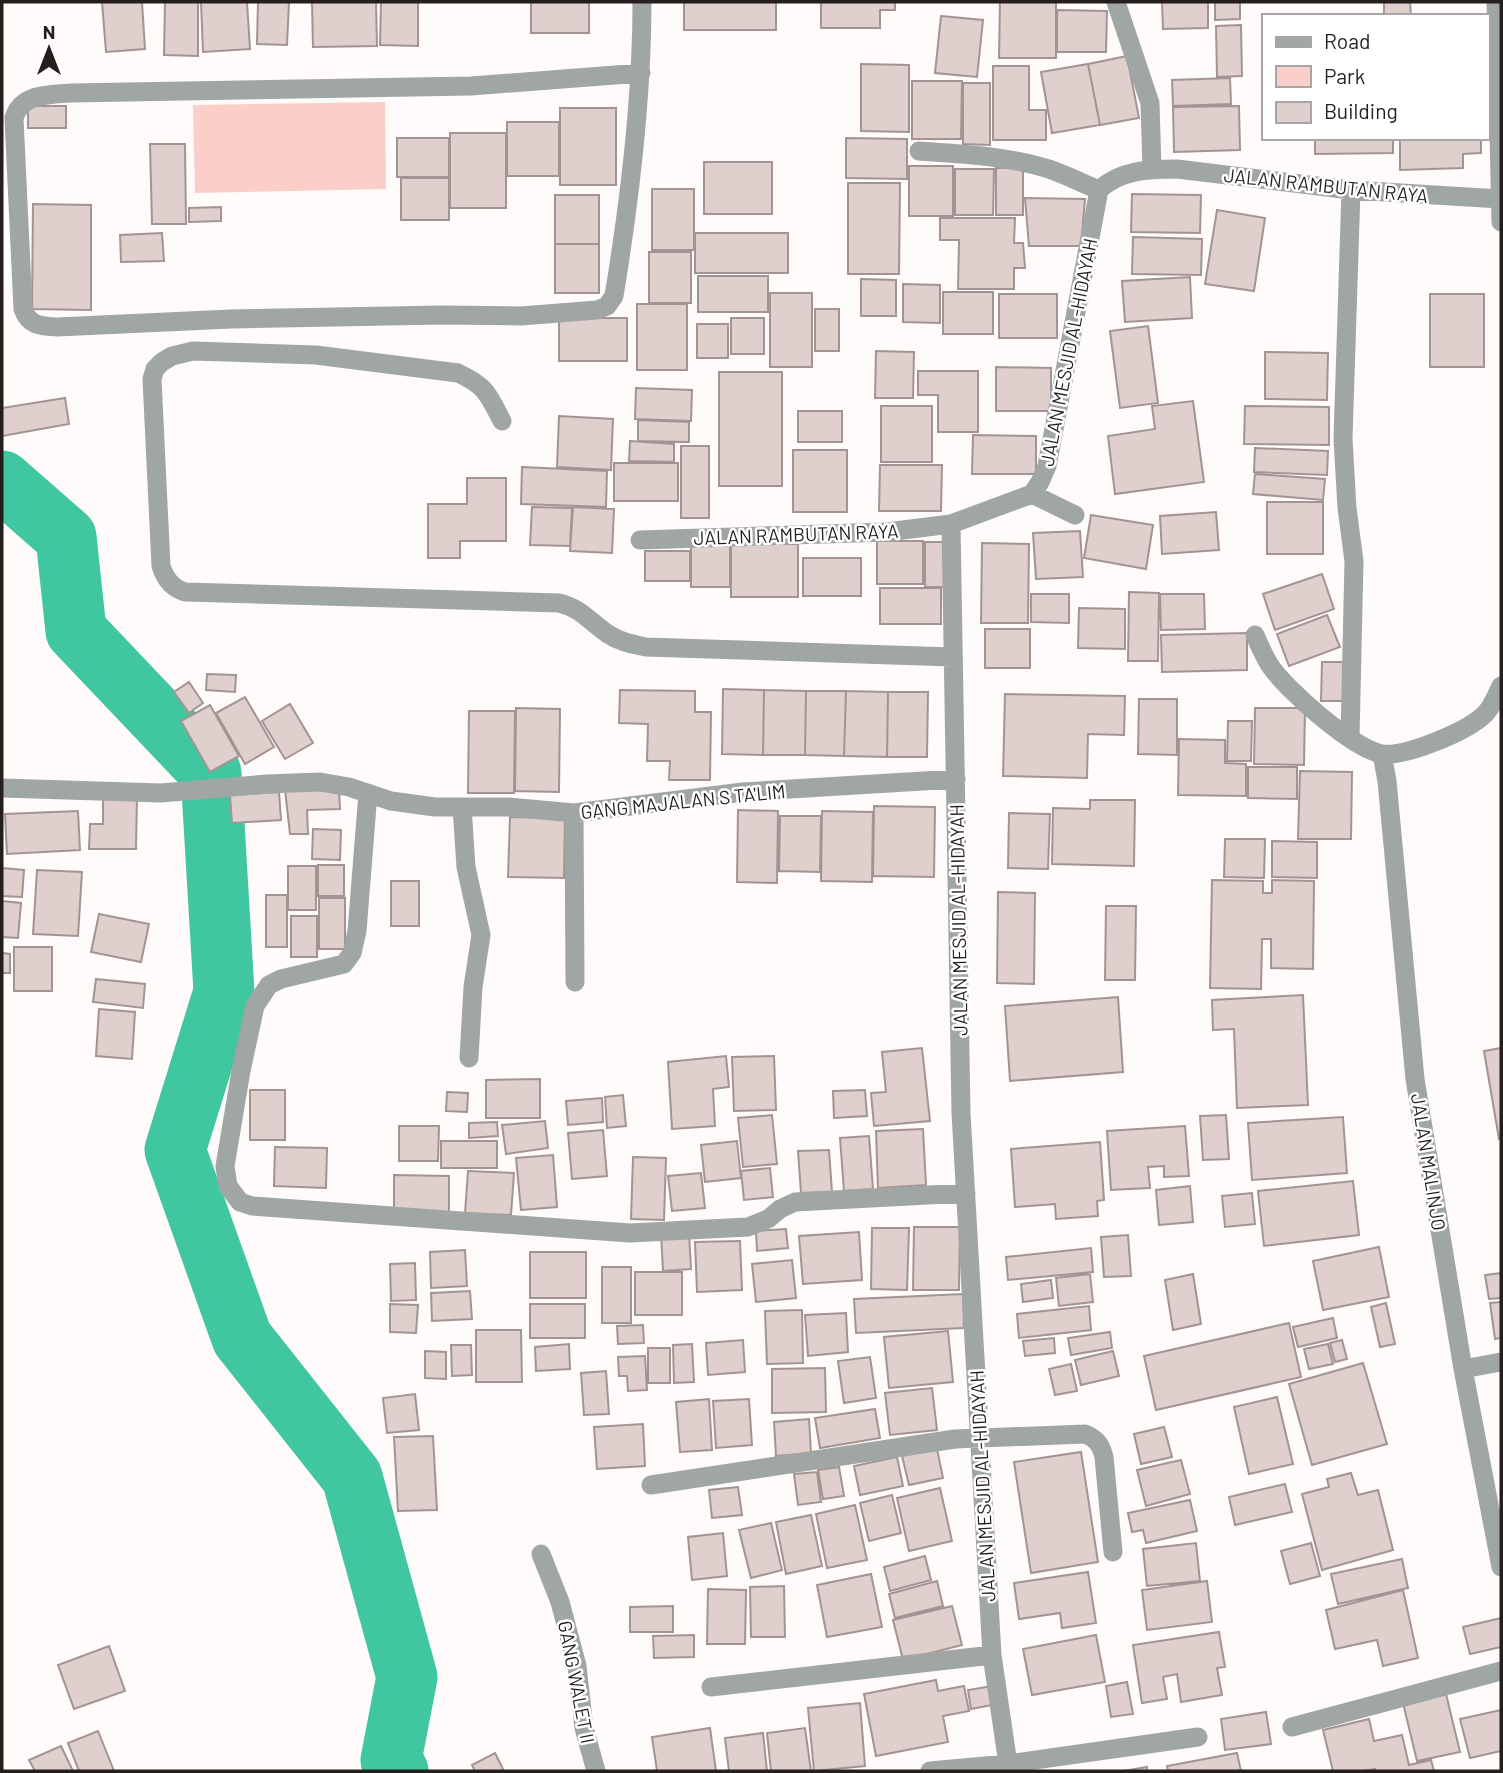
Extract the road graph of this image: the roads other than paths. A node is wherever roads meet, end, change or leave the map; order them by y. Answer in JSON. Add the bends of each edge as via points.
{"nodes":[{"id":1,"x":642,"y":2,"type":"edge"},
{"id":2,"x":1116,"y":2,"type":"edge"},
{"id":3,"x":1496,"y":2,"type":"edge"},
{"id":4,"x":641,"y":73,"type":"junction"},
{"id":5,"x":919,"y":151,"type":"dead end"},
{"id":6,"x":1152,"y":169,"type":"junction"},
{"id":7,"x":1099,"y":190,"type":"junction"},
{"id":8,"x":1351,"y":190,"type":"junction"},
{"id":9,"x":1501,"y":199,"type":"edge"},
{"id":10,"x":1501,"y":222,"type":"edge"},
{"id":11,"x":502,"y":421,"type":"dead end"},
{"id":12,"x":1032,"y":494,"type":"junction"},
{"id":13,"x":1074,"y":515,"type":"dead end"},
{"id":14,"x":951,"y":524,"type":"junction"},
{"id":15,"x":640,"y":540,"type":"dead end"},
{"id":16,"x":1255,"y":635,"type":"dead end"},
{"id":17,"x":952,"y":657,"type":"junction"},
{"id":18,"x":1501,"y":686,"type":"edge"},
{"id":19,"x":1350,"y":738,"type":"junction"},
{"id":20,"x":1382,"y":754,"type":"junction"},
{"id":21,"x":956,"y":779,"type":"junction"},
{"id":22,"x":2,"y":788,"type":"edge"},
{"id":23,"x":368,"y":793,"type":"junction"},
{"id":24,"x":463,"y":807,"type":"junction"},
{"id":25,"x":574,"y":813,"type":"junction"},
{"id":26,"x":575,"y":982,"type":"dead end"},
{"id":27,"x":469,"y":1058,"type":"dead end"},
{"id":28,"x":966,"y":1193,"type":"junction"},
{"id":29,"x":1501,"y":1362,"type":"edge"},
{"id":30,"x":1463,"y":1369,"type":"junction"},
{"id":31,"x":978,"y":1437,"type":"junction"},
{"id":32,"x":651,"y":1485,"type":"dead end"},
{"id":33,"x":1113,"y":1552,"type":"dead end"},
{"id":34,"x":541,"y":1555,"type":"dead end"},
{"id":35,"x":1501,"y":1567,"type":"edge"},
{"id":36,"x":992,"y":1655,"type":"junction"},
{"id":37,"x":1501,"y":1671,"type":"edge"},
{"id":38,"x":711,"y":1687,"type":"dead end"},
{"id":39,"x":1292,"y":1727,"type":"dead end"},
{"id":40,"x":1198,"y":1737,"type":"dead end"},
{"id":41,"x":1008,"y":1768,"type":"edge"},
{"id":42,"x":596,"y":1771,"type":"edge"},
{"id":43,"x":930,"y":1771,"type":"edge"}],
"edges":[{"from":1,"to":4,"type":"street"},
{"from":2,"to":6,"type":"street","via":[[1150,103]]},
{"from":3,"to":9,"type":"street"},
{"from":4,"to":4,"type":"street","via":[[629,207],[614,296],[603,308],[521,316],[244,319],[57,327],[36,325],[26,317],[14,118],[24,102],[47,94],[471,86]]},
{"from":5,"to":7,"type":"street","via":[[1025,163]]},
{"from":6,"to":7,"type":"street","via":[[1110,179]]},
{"from":6,"to":8,"type":"street","name":"JALAN RAMBUTAN RAYA"},
{"from":7,"to":12,"type":"street","name":"JALAN MESJID AL-HIDAYAH","via":[[1047,466]]},
{"from":8,"to":9,"type":"street","name":"JALAN RAMBUTAN RAYA"},
{"from":8,"to":19,"type":"street","via":[[1343,439],[1354,561]]},
{"from":9,"to":10,"type":"street"},
{"from":11,"to":17,"type":"street","via":[[479,382],[458,373],[316,355],[193,351],[172,356],[155,369],[152,379],[164,575],[174,588],[185,592],[559,603],[584,613],[623,642],[646,648]]},
{"from":12,"to":13,"type":"street"},
{"from":12,"to":14,"type":"street"},
{"from":14,"to":15,"type":"street","name":"JALAN RAMBUTAN RAYA","via":[[887,532]]},
{"from":14,"to":17,"type":"street","name":"JALAN MESJID AL-HIDAYAH"},
{"from":16,"to":19,"type":"street","via":[[1288,686]]},
{"from":17,"to":21,"type":"street","name":"JALAN MESJID AL-HIDAYAH"},
{"from":18,"to":20,"type":"street","via":[[1487,712],[1462,732]]},
{"from":19,"to":20,"type":"street"},
{"from":20,"to":30,"type":"street","name":"JALAN MALINJO","via":[[1415,1079]]},
{"from":21,"to":25,"type":"street","name":"GANG MAJALAN S TA'LIM","via":[[743,792]]},
{"from":21,"to":28,"type":"street","name":"JALAN MESJID AL-HIDAYAH"},
{"from":22,"to":23,"type":"street","name":"GANG MAJALAN S TA'LIM","via":[[161,793],[320,782]]},
{"from":23,"to":24,"type":"street","name":"GANG MAJALAN S TA'LIM","via":[[391,801]]},
{"from":23,"to":28,"type":"street","via":[[357,931],[348,960],[339,967],[281,979],[269,985],[255,1006],[225,1166],[228,1186],[240,1202],[630,1233],[748,1227],[795,1202]]},
{"from":24,"to":25,"type":"street","name":"GANG MAJALAN S TA'LIM"},
{"from":24,"to":27,"type":"street","via":[[466,867],[481,935]]},
{"from":25,"to":26,"type":"street"},
{"from":28,"to":31,"type":"street","name":"JALAN MESJID AL-HIDAYAH"},
{"from":29,"to":30,"type":"street"},
{"from":30,"to":35,"type":"street","name":"JALAN MALINJO"},
{"from":31,"to":32,"type":"street"},
{"from":31,"to":33,"type":"street","via":[[1073,1432],[1094,1437],[1104,1457]]},
{"from":31,"to":36,"type":"street","name":"JALAN MESJID AL-HIDAYAH"},
{"from":34,"to":42,"type":"street","name":"GANG WALET II","via":[[573,1653],[583,1728]]},
{"from":36,"to":38,"type":"street"},
{"from":36,"to":41,"type":"street","name":"JALAN MESJID AL-HIDAYAH"},
{"from":37,"to":39,"type":"street"},
{"from":40,"to":41,"type":"street"},
{"from":41,"to":43,"type":"street"}]}
